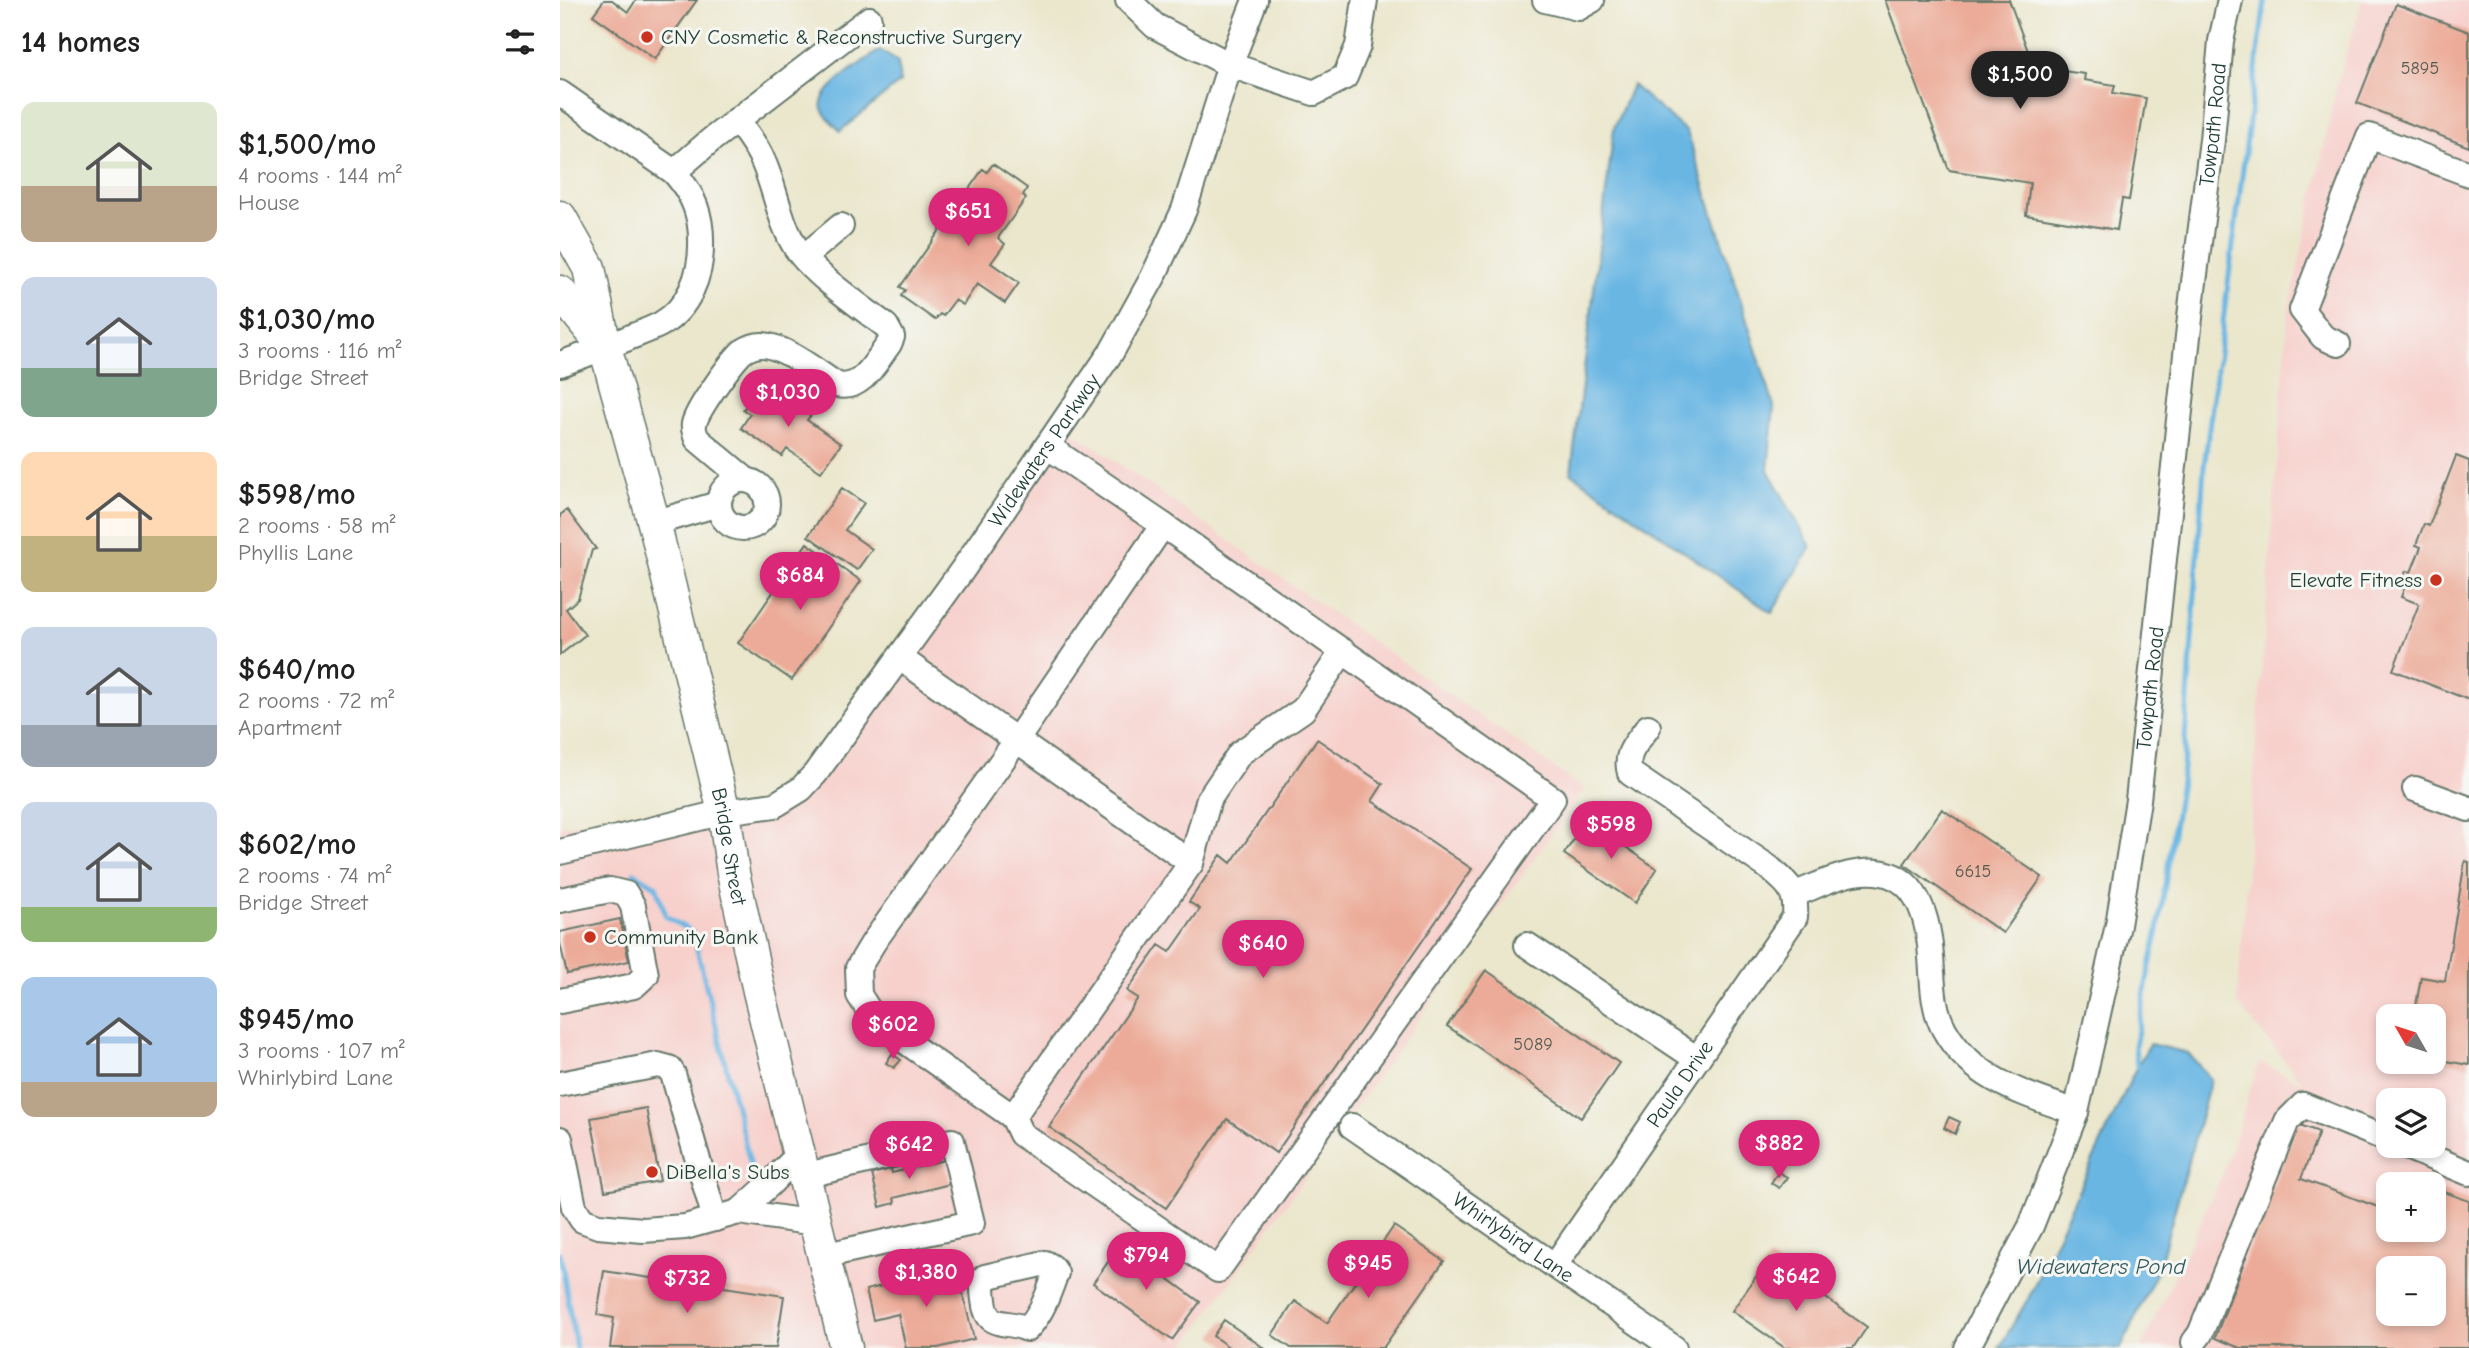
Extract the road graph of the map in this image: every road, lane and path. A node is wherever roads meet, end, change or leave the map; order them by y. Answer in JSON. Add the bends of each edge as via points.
{"nodes":[{"id":1,"x":1128,"y":0,"type":"edge"},
{"id":2,"x":1255,"y":0,"type":"edge"},
{"id":3,"x":1364,"y":0,"type":"edge"},
{"id":4,"x":1545,"y":0,"type":"edge"},
{"id":5,"x":1592,"y":0,"type":"edge"},
{"id":6,"x":2230,"y":0,"type":"edge"},
{"id":7,"x":869,"y":19,"type":"dead end"},
{"id":8,"x":1230,"y":65,"type":"junction"},
{"id":9,"x":560,"y":93,"type":"edge"},
{"id":10,"x":737,"y":120,"type":"junction"},
{"id":11,"x":674,"y":172,"type":"junction"},
{"id":12,"x":2469,"y":174,"type":"edge"},
{"id":13,"x":560,"y":217,"type":"edge"},
{"id":14,"x":841,"y":226,"type":"dead end"},
{"id":15,"x":803,"y":257,"type":"junction"},
{"id":16,"x":560,"y":292,"type":"edge"},
{"id":17,"x":2338,"y":344,"type":"dead end"},
{"id":18,"x":605,"y":347,"type":"junction"},
{"id":19,"x":560,"y":365,"type":"edge"},
{"id":20,"x":1047,"y":446,"type":"junction"},
{"id":21,"x":746,"y":480,"type":"junction"},
{"id":22,"x":718,"y":504,"type":"junction"},
{"id":23,"x":654,"y":523,"type":"junction"},
{"id":24,"x":1163,"y":525,"type":"junction"},
{"id":25,"x":1343,"y":651,"type":"junction"},
{"id":26,"x":900,"y":658,"type":"junction"},
{"id":27,"x":1648,"y":727,"type":"dead end"},
{"id":28,"x":1016,"y":741,"type":"junction"},
{"id":29,"x":2415,"y":789,"type":"dead end"},
{"id":30,"x":2469,"y":809,"type":"edge"},
{"id":31,"x":724,"y":812,"type":"junction"},
{"id":32,"x":560,"y":852,"type":"edge"},
{"id":33,"x":1191,"y":863,"type":"junction"},
{"id":34,"x":1796,"y":897,"type":"junction"},
{"id":35,"x":560,"y":900,"type":"edge"},
{"id":36,"x":1527,"y":945,"type":"dead end"},
{"id":37,"x":560,"y":1002,"type":"edge"},
{"id":38,"x":1697,"y":1059,"type":"junction"},
{"id":39,"x":560,"y":1084,"type":"edge"},
{"id":40,"x":2076,"y":1112,"type":"junction"},
{"id":41,"x":1013,"y":1117,"type":"junction"},
{"id":42,"x":1353,"y":1126,"type":"dead end"},
{"id":43,"x":2376,"y":1135,"type":"edge"},
{"id":44,"x":560,"y":1139,"type":"edge"},
{"id":45,"x":2434,"y":1158,"type":"edge"},
{"id":46,"x":801,"y":1165,"type":"junction"},
{"id":47,"x":2469,"y":1172,"type":"edge"},
{"id":48,"x":739,"y":1212,"type":"junction"},
{"id":49,"x":715,"y":1219,"type":"junction"},
{"id":50,"x":815,"y":1223,"type":"junction"},
{"id":51,"x":822,"y":1256,"type":"junction"},
{"id":52,"x":1555,"y":1265,"type":"junction"},
{"id":53,"x":1665,"y":1346,"type":"edge"},
{"id":54,"x":2198,"y":1346,"type":"edge"},
{"id":55,"x":846,"y":1348,"type":"edge"},
{"id":56,"x":1967,"y":1348,"type":"edge"}],
"edges":[{"from":1,"to":8,"type":"street","via":[[1155,26]]},
{"from":2,"to":8,"type":"street","name":"Widewaters Parkway"},
{"from":3,"to":8,"type":"street","via":[[1358,47],[1345,77],[1314,93]]},
{"from":4,"to":5,"type":"street","via":[[1578,8]]},
{"from":6,"to":40,"type":"street","name":"Towpath Road","via":[[2221,41],[2138,800],[2116,936]]},
{"from":7,"to":10,"type":"street"},
{"from":8,"to":20,"type":"street","name":"Widewaters Parkway","via":[[1184,210],[1153,277],[1112,351]]},
{"from":9,"to":11,"type":"street"},
{"from":10,"to":11,"type":"street"},
{"from":10,"to":15,"type":"street","via":[[761,156],[779,214]]},
{"from":11,"to":18,"type":"street","via":[[697,207],[702,236],[701,263],[693,286],[680,309],[662,324]]},
{"from":12,"to":17,"type":"street","via":[[2369,136],[2302,310],[2323,337]]},
{"from":13,"to":18,"type":"main road","name":"Bridge Street","via":[[589,268]]},
{"from":14,"to":15,"type":"street"},
{"from":15,"to":21,"type":"street","via":[[886,326],[892,337],[860,381],[846,387],[775,347],[755,345],[743,352],[699,412],[694,431],[704,446]]},
{"from":16,"to":18,"type":"main road","name":"Bridge Street"},
{"from":18,"to":19,"type":"street"},
{"from":18,"to":23,"type":"main road","name":"Bridge Street"},
{"from":20,"to":24,"type":"street"},
{"from":20,"to":26,"type":"street","name":"Widewaters Parkway"},
{"from":21,"to":22,"type":"street","via":[[730,483]]},
{"from":21,"to":22,"type":"street","via":[[760,487],[767,500],[760,522],[737,528],[723,520]]},
{"from":22,"to":23,"type":"street"},
{"from":23,"to":31,"type":"main road","name":"Bridge Street"},
{"from":24,"to":25,"type":"street"},
{"from":24,"to":28,"type":"street"},
{"from":25,"to":33,"type":"street","via":[[1303,710],[1240,753],[1209,799]]},
{"from":25,"to":41,"type":"street","via":[[1553,799],[1218,1270],[1021,1134]]},
{"from":26,"to":28,"type":"street"},
{"from":26,"to":31,"type":"street","name":"Widewaters Parkway","via":[[801,789],[775,805]]},
{"from":27,"to":34,"type":"street","via":[[1629,755],[1630,774],[1768,867]]},
{"from":28,"to":33,"type":"street"},
{"from":28,"to":41,"type":"street","via":[[858,968],[859,995],[875,1020]]},
{"from":29,"to":30,"type":"street"},
{"from":31,"to":32,"type":"street","name":"Widewaters Parkway"},
{"from":31,"to":46,"type":"main road","name":"Bridge Street","via":[[742,912]]},
{"from":33,"to":41,"type":"street"},
{"from":34,"to":38,"type":"street","name":"Paula Drive","via":[[1795,917]]},
{"from":34,"to":40,"type":"street","via":[[1854,873],[1878,872],[1916,893],[1929,933],[1934,1000],[1944,1029],[1988,1077]]},
{"from":35,"to":37,"type":"street","via":[[610,890],[626,894],[633,906],[646,975],[634,986]]},
{"from":36,"to":38,"type":"street"},
{"from":38,"to":52,"type":"street","name":"Paula Drive"},
{"from":39,"to":49,"type":"street","via":[[658,1065],[669,1068]]},
{"from":40,"to":56,"type":"street","name":"Towpath Road","via":[[2031,1226]]},
{"from":42,"to":52,"type":"street","name":"Whirlybird Lane"},
{"from":43,"to":54,"type":"street","via":[[2303,1105],[2287,1121]]},
{"from":44,"to":49,"type":"street","via":[[574,1207],[582,1220],[643,1230]]},
{"from":45,"to":47,"type":"street"},
{"from":46,"to":48,"type":"street","via":[[771,1183]]},
{"from":46,"to":50,"type":"main road","name":"Bridge Street"},
{"from":46,"to":51,"type":"street","via":[[952,1141],[972,1223]]},
{"from":48,"to":49,"type":"street"},
{"from":48,"to":50,"type":"street"},
{"from":50,"to":51,"type":"main road","name":"Bridge Street"},
{"from":51,"to":55,"type":"main road","name":"Bridge Street"},
{"from":52,"to":53,"type":"street","name":"Whirlybird Lane"}]}
